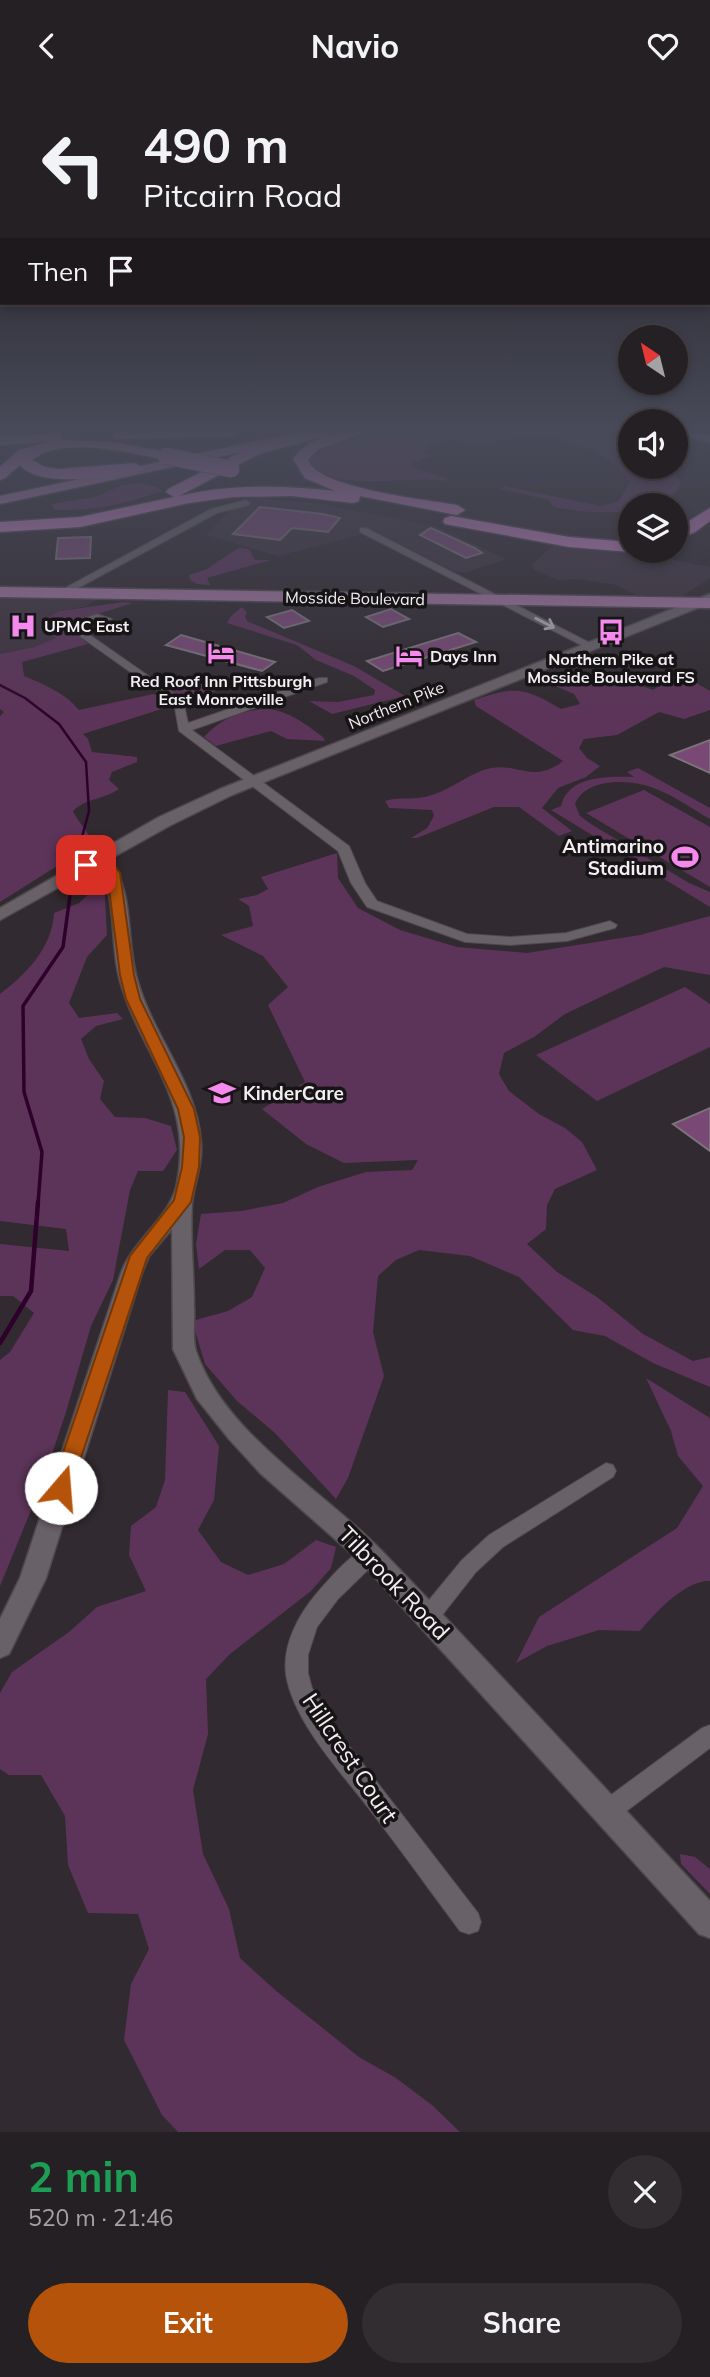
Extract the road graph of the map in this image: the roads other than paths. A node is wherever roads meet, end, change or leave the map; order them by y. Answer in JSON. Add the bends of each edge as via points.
{"nodes":[{"id":1,"x":184,"y":527,"type":"edge"},
{"id":2,"x":504,"y":527,"type":"edge"},
{"id":3,"x":528,"y":527,"type":"edge"},
{"id":4,"x":708,"y":527,"type":"edge"},
{"id":5,"x":363,"y":530,"type":"dead end"},
{"id":6,"x":688,"y":538,"type":"edge"},
{"id":7,"x":618,"y":540,"type":"edge"},
{"id":8,"x":618,"y":546,"type":"edge"},
{"id":9,"x":0,"y":592,"type":"edge"},
{"id":10,"x":61,"y":593,"type":"junction"},
{"id":11,"x":500,"y":600,"type":"junction"},
{"id":12,"x":707,"y":601,"type":"edge"},
{"id":13,"x":107,"y":619,"type":"dead end"},
{"id":14,"x":591,"y":646,"type":"junction"},
{"id":15,"x":323,"y":680,"type":"dead end"},
{"id":16,"x":183,"y":729,"type":"junction"},
{"id":17,"x":254,"y":781,"type":"junction"},
{"id":18,"x":101,"y":857,"type":"junction"},
{"id":19,"x":0,"y":915,"type":"edge"},
{"id":20,"x":610,"y":925,"type":"dead end"},
{"id":21,"x":182,"y":1202,"type":"junction"},
{"id":22,"x":606,"y":1471,"type":"dead end"},
{"id":23,"x":370,"y":1555,"type":"junction"},
{"id":24,"x":428,"y":1617,"type":"junction"},
{"id":25,"x":0,"y":1646,"type":"edge"},
{"id":26,"x":710,"y":1735,"type":"edge"},
{"id":27,"x":608,"y":1811,"type":"junction"},
{"id":28,"x":470,"y":1922,"type":"dead end"},
{"id":29,"x":710,"y":1923,"type":"edge"}],
"edges":[{"from":1,"to":10,"type":"street"},
{"from":2,"to":8,"type":"highway","via":[[569,542]]},
{"from":3,"to":7,"type":"highway"},
{"from":4,"to":6,"type":"highway"},
{"from":5,"to":11,"type":"street"},
{"from":9,"to":10,"type":"main road","name":"Mosside Boulevard"},
{"from":10,"to":11,"type":"main road","name":"Mosside Boulevard"},
{"from":11,"to":12,"type":"main road","name":"Mosside Boulevard"},
{"from":11,"to":14,"type":"street","one_way":true},
{"from":12,"to":14,"type":"main road","name":"Northern Pike"},
{"from":13,"to":16,"type":"street","via":[[97,617],[69,625],[179,702]]},
{"from":14,"to":17,"type":"main road","name":"Northern Pike"},
{"from":15,"to":16,"type":"street"},
{"from":16,"to":17,"type":"street"},
{"from":17,"to":18,"type":"main road","name":"Northern Pike","via":[[165,821]]},
{"from":17,"to":20,"type":"street","via":[[344,849],[372,904],[465,938],[567,937]]},
{"from":18,"to":19,"type":"main road","name":"Northern Pike"},
{"from":18,"to":21,"type":"street","via":[[113,873],[117,889],[133,999],[186,1109],[192,1137],[191,1167]]},
{"from":21,"to":23,"type":"street","name":"Tilbrook Road","via":[[184,1349],[205,1393],[269,1465]]},
{"from":21,"to":25,"type":"street","via":[[139,1256],[33,1578]]},
{"from":22,"to":24,"type":"street","via":[[496,1541]]},
{"from":23,"to":24,"type":"street","name":"Tilbrook Road"},
{"from":23,"to":28,"type":"street","name":"Hillcrest Court","via":[[316,1609],[299,1651],[297,1673],[305,1697],[344,1758]]},
{"from":24,"to":27,"type":"street","name":"Tilbrook Road"},
{"from":26,"to":27,"type":"street"},
{"from":27,"to":29,"type":"street","name":"Tilbrook Road"}]}
